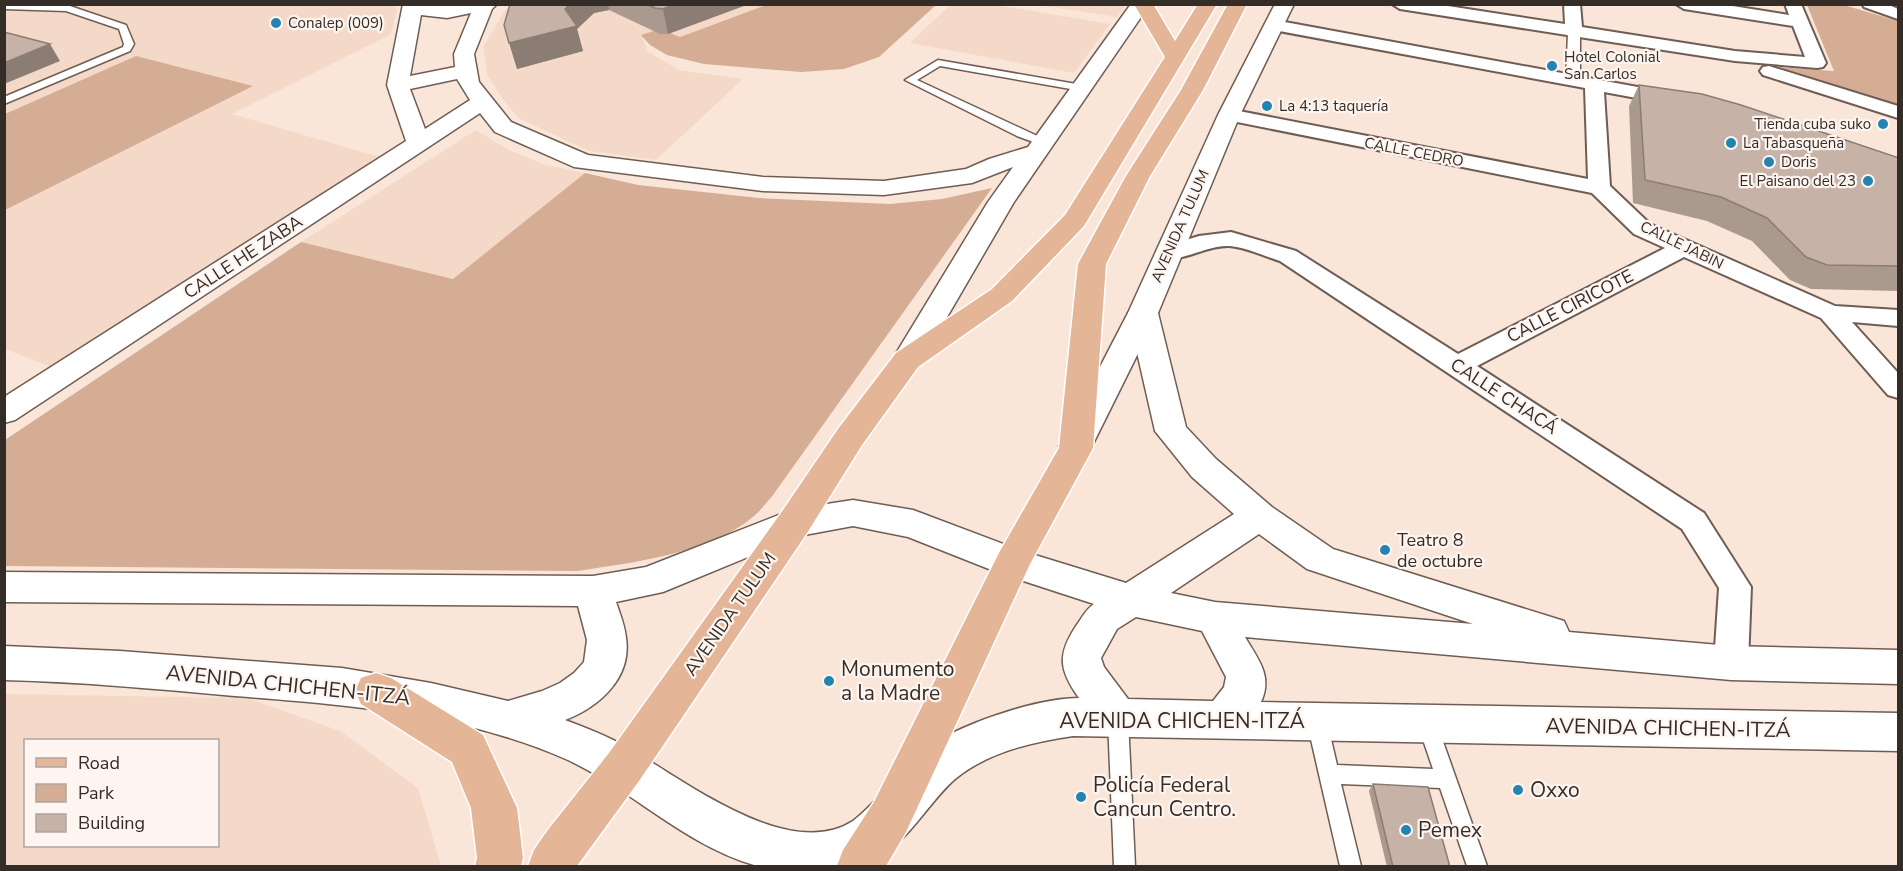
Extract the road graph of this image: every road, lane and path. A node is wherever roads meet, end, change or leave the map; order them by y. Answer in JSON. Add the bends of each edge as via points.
{"nodes":[{"id":1,"x":1142,"y":4,"type":"edge"},
{"id":2,"x":1208,"y":4,"type":"edge"},
{"id":3,"x":1238,"y":4,"type":"edge"},
{"id":4,"x":1400,"y":4,"type":"edge"},
{"id":5,"x":1572,"y":4,"type":"edge"},
{"id":6,"x":1683,"y":4,"type":"edge"},
{"id":7,"x":1793,"y":4,"type":"edge"},
{"id":8,"x":1869,"y":4,"type":"edge"},
{"id":9,"x":486,"y":5,"type":"edge"},
{"id":10,"x":4,"y":6,"type":"edge"},
{"id":11,"x":413,"y":7,"type":"edge"},
{"id":12,"x":1899,"y":14,"type":"edge"},
{"id":13,"x":1280,"y":15,"type":"edge"},
{"id":14,"x":1802,"y":22,"type":"junction"},
{"id":15,"x":1574,"y":33,"type":"junction"},
{"id":16,"x":1735,"y":56,"type":"junction"},
{"id":17,"x":1176,"y":59,"type":"junction"},
{"id":18,"x":466,"y":71,"type":"junction"},
{"id":19,"x":1584,"y":82,"type":"junction"},
{"id":20,"x":398,"y":85,"type":"junction"},
{"id":21,"x":1082,"y":88,"type":"junction"},
{"id":22,"x":4,"y":101,"type":"edge"},
{"id":23,"x":481,"y":103,"type":"junction"},
{"id":24,"x":1697,"y":104,"type":"edge"},
{"id":25,"x":1899,"y":112,"type":"edge"},
{"id":26,"x":1229,"y":116,"type":"junction"},
{"id":27,"x":418,"y":143,"type":"junction"},
{"id":28,"x":1041,"y":147,"type":"junction"},
{"id":29,"x":1599,"y":188,"type":"junction"},
{"id":30,"x":1683,"y":248,"type":"junction"},
{"id":31,"x":1168,"y":253,"type":"junction"},
{"id":32,"x":1143,"y":313,"type":"junction"},
{"id":33,"x":1830,"y":313,"type":"junction"},
{"id":34,"x":1899,"y":318,"type":"edge"},
{"id":35,"x":907,"y":360,"type":"junction"},
{"id":36,"x":1457,"y":365,"type":"junction"},
{"id":37,"x":1899,"y":389,"type":"edge"},
{"id":38,"x":4,"y":412,"type":"edge"},
{"id":39,"x":1076,"y":448,"type":"junction"},
{"id":40,"x":1259,"y":516,"type":"junction"},
{"id":41,"x":794,"y":523,"type":"junction"},
{"id":42,"x":1012,"y":563,"type":"junction"},
{"id":43,"x":4,"y":587,"type":"edge"},
{"id":44,"x":593,"y":591,"type":"junction"},
{"id":45,"x":1131,"y":600,"type":"junction"},
{"id":46,"x":1215,"y":618,"type":"junction"},
{"id":47,"x":1603,"y":651,"type":"junction"},
{"id":48,"x":4,"y":663,"type":"edge"},
{"id":49,"x":1731,"y":663,"type":"junction"},
{"id":50,"x":1899,"y":667,"type":"edge"},
{"id":51,"x":376,"y":691,"type":"junction"},
{"id":52,"x":510,"y":719,"type":"junction"},
{"id":53,"x":1118,"y":719,"type":"junction"},
{"id":54,"x":1222,"y":721,"type":"junction"},
{"id":55,"x":1317,"y":722,"type":"junction"},
{"id":56,"x":1427,"y":724,"type":"junction"},
{"id":57,"x":1899,"y":732,"type":"edge"},
{"id":58,"x":624,"y":767,"type":"junction"},
{"id":59,"x":1329,"y":774,"type":"junction"},
{"id":60,"x":1447,"y":779,"type":"junction"},
{"id":61,"x":890,"y":817,"type":"junction"},
{"id":62,"x":498,"y":867,"type":"edge"},
{"id":63,"x":551,"y":867,"type":"edge"},
{"id":64,"x":860,"y":867,"type":"edge"},
{"id":65,"x":1125,"y":867,"type":"edge"},
{"id":66,"x":1350,"y":867,"type":"edge"},
{"id":67,"x":1477,"y":867,"type":"edge"}],
"edges":[{"from":1,"to":17,"type":"main road"},
{"from":1,"to":21,"type":"street","name":"AVENIDA TULUM"},
{"from":2,"to":17,"type":"main road","name":"AVENIDA TULUM"},
{"from":3,"to":39,"type":"main road","name":"AVENIDA TULUM","via":[[1092,264]]},
{"from":4,"to":15,"type":"street"},
{"from":5,"to":15,"type":"street"},
{"from":6,"to":14,"type":"street"},
{"from":7,"to":14,"type":"street"},
{"from":8,"to":12,"type":"street"},
{"from":9,"to":11,"type":"street","via":[[447,12]]},
{"from":9,"to":18,"type":"street","via":[[464,54]]},
{"from":10,"to":22,"type":"lane","via":[[79,10],[123,27],[129,44],[127,49]]},
{"from":11,"to":20,"type":"street"},
{"from":13,"to":19,"type":"street"},
{"from":13,"to":26,"type":"street","name":"AVENIDA TULUM"},
{"from":14,"to":16,"type":"street","via":[[1817,63]]},
{"from":15,"to":16,"type":"street"},
{"from":15,"to":19,"type":"street"},
{"from":16,"to":25,"type":"street","via":[[1771,72]]},
{"from":17,"to":35,"type":"main road","name":"AVENIDA TULUM","via":[[1075,220],[1002,295]]},
{"from":18,"to":20,"type":"street"},
{"from":18,"to":23,"type":"street","via":[[468,83]]},
{"from":19,"to":24,"type":"street"},
{"from":19,"to":29,"type":"street"},
{"from":20,"to":27,"type":"street"},
{"from":21,"to":28,"type":"street","name":"AVENIDA TULUM"},
{"from":21,"to":28,"type":"lane","via":[[938,63],[910,80]]},
{"from":23,"to":27,"type":"street","name":"CALLE HE ZABA"},
{"from":23,"to":28,"type":"street","via":[[503,127],[583,162],[763,184],[884,188],[972,176]]},
{"from":26,"to":29,"type":"street","name":"CALLE CEDRO"},
{"from":26,"to":31,"type":"street","name":"AVENIDA TULUM"},
{"from":27,"to":38,"type":"street","name":"CALLE HE ZABA"},
{"from":28,"to":35,"type":"street","name":"AVENIDA TULUM","via":[[1001,202]]},
{"from":29,"to":30,"type":"street","name":"CALLE JABIN","via":[[1642,229]]},
{"from":30,"to":33,"type":"street","name":"CALLE JABIN"},
{"from":30,"to":36,"type":"street","name":"CALLE CIRICOTE"},
{"from":31,"to":32,"type":"street","name":"AVENIDA TULUM"},
{"from":31,"to":36,"type":"street","name":"CALLE CHACÁ","via":[[1199,243],[1231,239],[1288,256]]},
{"from":32,"to":39,"type":"street","name":"AVENIDA TULUM"},
{"from":32,"to":40,"type":"street","via":[[1171,431],[1204,468]]},
{"from":33,"to":34,"type":"street","name":"CALLE JABIN"},
{"from":33,"to":37,"type":"street","name":"CALLE JABIN"},
{"from":35,"to":41,"type":"main road","name":"AVENIDA TULUM"},
{"from":36,"to":49,"type":"street","name":"CALLE CHACÁ","via":[[1693,521],[1735,587]]},
{"from":39,"to":42,"type":"main road","name":"AVENIDA TULUM"},
{"from":40,"to":45,"type":"street"},
{"from":40,"to":47,"type":"street","via":[[1320,559]]},
{"from":41,"to":42,"type":"street","via":[[853,513],[913,524]]},
{"from":41,"to":44,"type":"street","via":[[650,581]]},
{"from":41,"to":58,"type":"main road","name":"AVENIDA TULUM"},
{"from":42,"to":45,"type":"street"},
{"from":42,"to":61,"type":"main road","name":"AVENIDA TULUM"},
{"from":43,"to":44,"type":"street"},
{"from":44,"to":52,"type":"street","via":[[607,640],[599,676],[559,706]]},
{"from":45,"to":46,"type":"street"},
{"from":45,"to":53,"type":"street","via":[[1103,618],[1081,658],[1085,675]]},
{"from":46,"to":47,"type":"street"},
{"from":46,"to":54,"type":"street","via":[[1246,677],[1244,693]]},
{"from":47,"to":49,"type":"street"},
{"from":48,"to":51,"type":"street","name":"AVENIDA CHICHEN-ITZÁ","via":[[76,664]]},
{"from":49,"to":50,"type":"street"},
{"from":51,"to":52,"type":"street","name":"AVENIDA CHICHEN-ITZÁ"},
{"from":51,"to":62,"type":"main road","via":[[468,749],[494,808]]},
{"from":52,"to":58,"type":"street","name":"AVENIDA CHICHEN-ITZÁ"},
{"from":53,"to":54,"type":"street","name":"AVENIDA CHICHEN-ITZÁ"},
{"from":53,"to":61,"type":"street","name":"AVENIDA CHICHEN-ITZÁ","via":[[1073,717],[1037,722],[987,739],[944,762]]},
{"from":53,"to":65,"type":"lane"},
{"from":54,"to":55,"type":"street","name":"AVENIDA CHICHEN-ITZÁ"},
{"from":55,"to":56,"type":"street","name":"AVENIDA CHICHEN-ITZÁ"},
{"from":55,"to":59,"type":"lane"},
{"from":56,"to":57,"type":"street","name":"AVENIDA CHICHEN-ITZÁ"},
{"from":56,"to":60,"type":"lane"},
{"from":58,"to":61,"type":"street","name":"AVENIDA CHICHEN-ITZÁ","via":[[695,813],[784,853],[816,854],[860,843]]},
{"from":58,"to":63,"type":"main road","name":"AVENIDA TULUM"},
{"from":59,"to":60,"type":"lane"},
{"from":59,"to":66,"type":"lane"},
{"from":60,"to":67,"type":"lane"},
{"from":61,"to":64,"type":"main road","name":"AVENIDA TULUM"}]}
